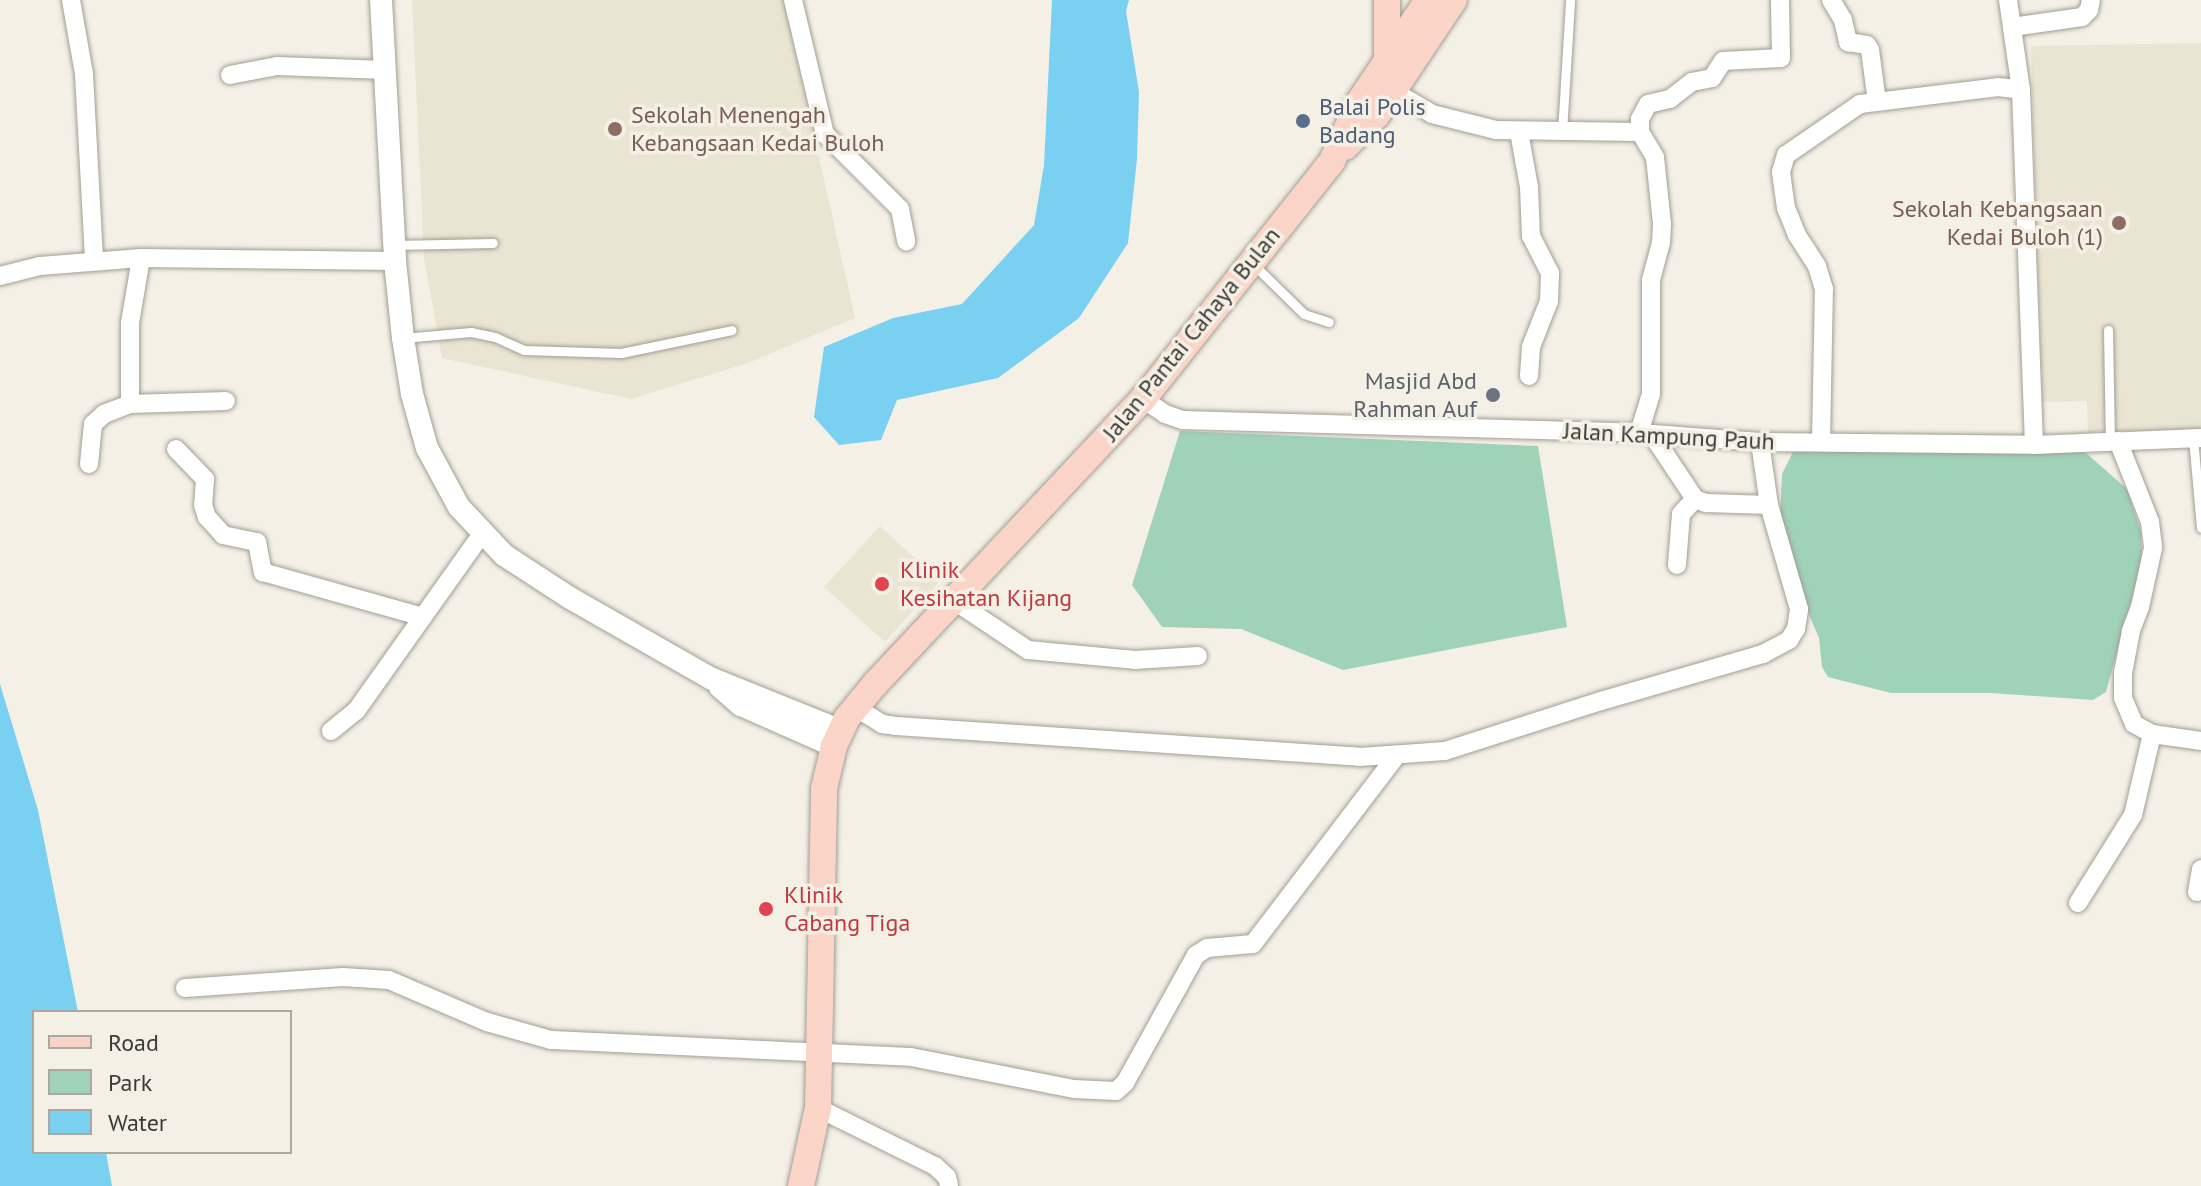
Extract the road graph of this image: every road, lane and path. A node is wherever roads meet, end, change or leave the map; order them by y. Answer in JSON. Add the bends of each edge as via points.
{"nodes":[{"id":1,"x":71,"y":0,"type":"edge"},
{"id":2,"x":381,"y":0,"type":"edge"},
{"id":3,"x":793,"y":0,"type":"edge"},
{"id":4,"x":1387,"y":0,"type":"edge"},
{"id":5,"x":1570,"y":0,"type":"edge"},
{"id":6,"x":1780,"y":0,"type":"edge"},
{"id":7,"x":1831,"y":0,"type":"edge"},
{"id":8,"x":2008,"y":0,"type":"edge"},
{"id":9,"x":2091,"y":0,"type":"edge"},
{"id":10,"x":1440,"y":3,"type":"edge"},
{"id":11,"x":2012,"y":27,"type":"junction"},
{"id":12,"x":385,"y":70,"type":"junction"},
{"id":13,"x":230,"y":75,"type":"dead end"},
{"id":14,"x":1386,"y":81,"type":"junction"},
{"id":15,"x":2021,"y":90,"type":"junction"},
{"id":16,"x":1877,"y":102,"type":"junction"},
{"id":17,"x":1519,"y":132,"type":"junction"},
{"id":18,"x":1562,"y":132,"type":"junction"},
{"id":19,"x":1640,"y":132,"type":"junction"},
{"id":20,"x":906,"y":241,"type":"dead end"},
{"id":21,"x":493,"y":243,"type":"dead end"},
{"id":22,"x":395,"y":253,"type":"junction"},
{"id":23,"x":141,"y":258,"type":"junction"},
{"id":24,"x":94,"y":260,"type":"junction"},
{"id":25,"x":1251,"y":262,"type":"junction"},
{"id":26,"x":0,"y":276,"type":"edge"},
{"id":27,"x":1329,"y":322,"type":"dead end"},
{"id":28,"x":732,"y":330,"type":"dead end"},
{"id":29,"x":2108,"y":330,"type":"dead end"},
{"id":30,"x":403,"y":338,"type":"junction"},
{"id":31,"x":1529,"y":376,"type":"dead end"},
{"id":32,"x":1143,"y":399,"type":"junction"},
{"id":33,"x":226,"y":401,"type":"dead end"},
{"id":34,"x":130,"y":404,"type":"junction"},
{"id":35,"x":1646,"y":435,"type":"junction"},
{"id":36,"x":2197,"y":438,"type":"edge"},
{"id":37,"x":2114,"y":441,"type":"junction"},
{"id":38,"x":1760,"y":442,"type":"junction"},
{"id":39,"x":1821,"y":442,"type":"junction"},
{"id":40,"x":2034,"y":445,"type":"junction"},
{"id":41,"x":176,"y":449,"type":"dead end"},
{"id":42,"x":89,"y":464,"type":"dead end"},
{"id":43,"x":1695,"y":499,"type":"junction"},
{"id":44,"x":1769,"y":505,"type":"junction"},
{"id":45,"x":2201,"y":528,"type":"edge"},
{"id":46,"x":482,"y":534,"type":"junction"},
{"id":47,"x":1677,"y":565,"type":"dead end"},
{"id":48,"x":953,"y":600,"type":"junction"},
{"id":49,"x":423,"y":617,"type":"junction"},
{"id":50,"x":1198,"y":656,"type":"dead end"},
{"id":51,"x":855,"y":707,"type":"junction"},
{"id":52,"x":331,"y":731,"type":"dead end"},
{"id":53,"x":2152,"y":734,"type":"junction"},
{"id":54,"x":838,"y":738,"type":"junction"},
{"id":55,"x":2201,"y":741,"type":"edge"},
{"id":56,"x":1396,"y":756,"type":"junction"},
{"id":57,"x":2201,"y":869,"type":"edge"},
{"id":58,"x":2197,"y":892,"type":"dead end"},
{"id":59,"x":2078,"y":903,"type":"dead end"},
{"id":60,"x":185,"y":988,"type":"dead end"},
{"id":61,"x":821,"y":1050,"type":"junction"},
{"id":62,"x":818,"y":1108,"type":"junction"},
{"id":63,"x":801,"y":1186,"type":"edge"},
{"id":64,"x":949,"y":1186,"type":"edge"}],
"edges":[{"from":1,"to":24,"type":"street","via":[[84,74]]},
{"from":2,"to":12,"type":"street"},
{"from":3,"to":20,"type":"street","via":[[825,134],[900,209]]},
{"from":4,"to":14,"type":"main road"},
{"from":5,"to":18,"type":"lane"},
{"from":6,"to":19,"type":"street","via":[[1781,58],[1723,61],[1709,80],[1692,82],[1670,99],[1648,104]]},
{"from":7,"to":16,"type":"street","via":[[1848,42],[1870,50]]},
{"from":8,"to":11,"type":"street"},
{"from":9,"to":11,"type":"street","via":[[2082,17]]},
{"from":10,"to":14,"type":"main road","name":"Jalan Pantai Cahaya Bulan"},
{"from":11,"to":15,"type":"street"},
{"from":12,"to":13,"type":"street","via":[[277,66]]},
{"from":12,"to":22,"type":"street"},
{"from":14,"to":17,"type":"street","via":[[1412,105],[1452,121]]},
{"from":14,"to":25,"type":"main road","name":"Jalan Pantai Cahaya Bulan","via":[[1359,102],[1336,153]]},
{"from":15,"to":16,"type":"street","via":[[1998,87]]},
{"from":15,"to":40,"type":"street"},
{"from":16,"to":39,"type":"street","via":[[1852,107],[1791,150],[1781,172],[1790,222],[1817,266],[1824,289]]},
{"from":17,"to":18,"type":"street"},
{"from":17,"to":31,"type":"street","via":[[1531,236],[1550,283],[1549,301],[1531,347]]},
{"from":18,"to":19,"type":"street"},
{"from":19,"to":35,"type":"street","via":[[1655,157],[1662,224],[1651,280]]},
{"from":21,"to":22,"type":"lane"},
{"from":22,"to":23,"type":"street"},
{"from":22,"to":30,"type":"street"},
{"from":23,"to":24,"type":"street"},
{"from":23,"to":34,"type":"street","via":[[130,323]]},
{"from":24,"to":26,"type":"street"},
{"from":25,"to":27,"type":"lane","via":[[1304,314]]},
{"from":25,"to":32,"type":"main road","name":"Jalan Pantai Cahaya Bulan"},
{"from":28,"to":30,"type":"lane","via":[[621,353],[524,350],[471,332]]},
{"from":29,"to":37,"type":"lane"},
{"from":30,"to":46,"type":"street","via":[[427,448],[459,507]]},
{"from":32,"to":35,"type":"street","name":"Jalan Kampung Pauh","via":[[1182,420]]},
{"from":32,"to":48,"type":"main road","name":"Jalan Pantai Cahaya Bulan"},
{"from":33,"to":34,"type":"street"},
{"from":34,"to":42,"type":"street","via":[[93,424]]},
{"from":35,"to":38,"type":"street","name":"Jalan Kampung Pauh"},
{"from":35,"to":43,"type":"street"},
{"from":36,"to":37,"type":"street","name":"Jalan Kampung Pauh"},
{"from":36,"to":45,"type":"lane"},
{"from":37,"to":40,"type":"street","name":"Jalan Kampung Pauh"},
{"from":37,"to":53,"type":"street","via":[[2150,522],[2153,548],[2131,631],[2123,698],[2134,724]]},
{"from":38,"to":39,"type":"street","name":"Jalan Kampung Pauh"},
{"from":38,"to":44,"type":"street"},
{"from":39,"to":40,"type":"street","name":"Jalan Kampung Pauh"},
{"from":41,"to":49,"type":"street","via":[[205,479],[207,517],[223,535],[257,542],[263,572]]},
{"from":43,"to":44,"type":"street"},
{"from":43,"to":47,"type":"street","via":[[1681,514]]},
{"from":44,"to":56,"type":"street","via":[[1799,609],[1796,629],[1776,650],[1445,751]]},
{"from":46,"to":49,"type":"street"},
{"from":46,"to":54,"type":"street","via":[[504,555],[570,598],[710,678]]},
{"from":48,"to":50,"type":"street","via":[[1028,650],[1135,660]]},
{"from":48,"to":51,"type":"main road","name":"Jalan Pantai Cahaya Bulan"},
{"from":49,"to":52,"type":"street","via":[[356,711]]},
{"from":51,"to":54,"type":"main road","name":"Jalan Pantai Cahaya Bulan"},
{"from":51,"to":56,"type":"street","via":[[896,726]]},
{"from":53,"to":55,"type":"street"},
{"from":53,"to":59,"type":"street","via":[[2133,815]]},
{"from":54,"to":61,"type":"main road","name":"Jalan Pantai Cahaya Bulan","via":[[824,789]]},
{"from":56,"to":61,"type":"street","via":[[1253,944],[1207,948],[1196,955],[1116,1091],[1074,1089],[911,1057]]},
{"from":57,"to":58,"type":"street"},
{"from":60,"to":61,"type":"street","via":[[343,977],[389,980],[487,1022],[551,1040]]},
{"from":61,"to":62,"type":"main road","name":"Jalan Pantai Cahaya Bulan"},
{"from":62,"to":63,"type":"main road","name":"Jalan Pantai Cahaya Bulan"},
{"from":62,"to":64,"type":"street","via":[[935,1166]]}]}
